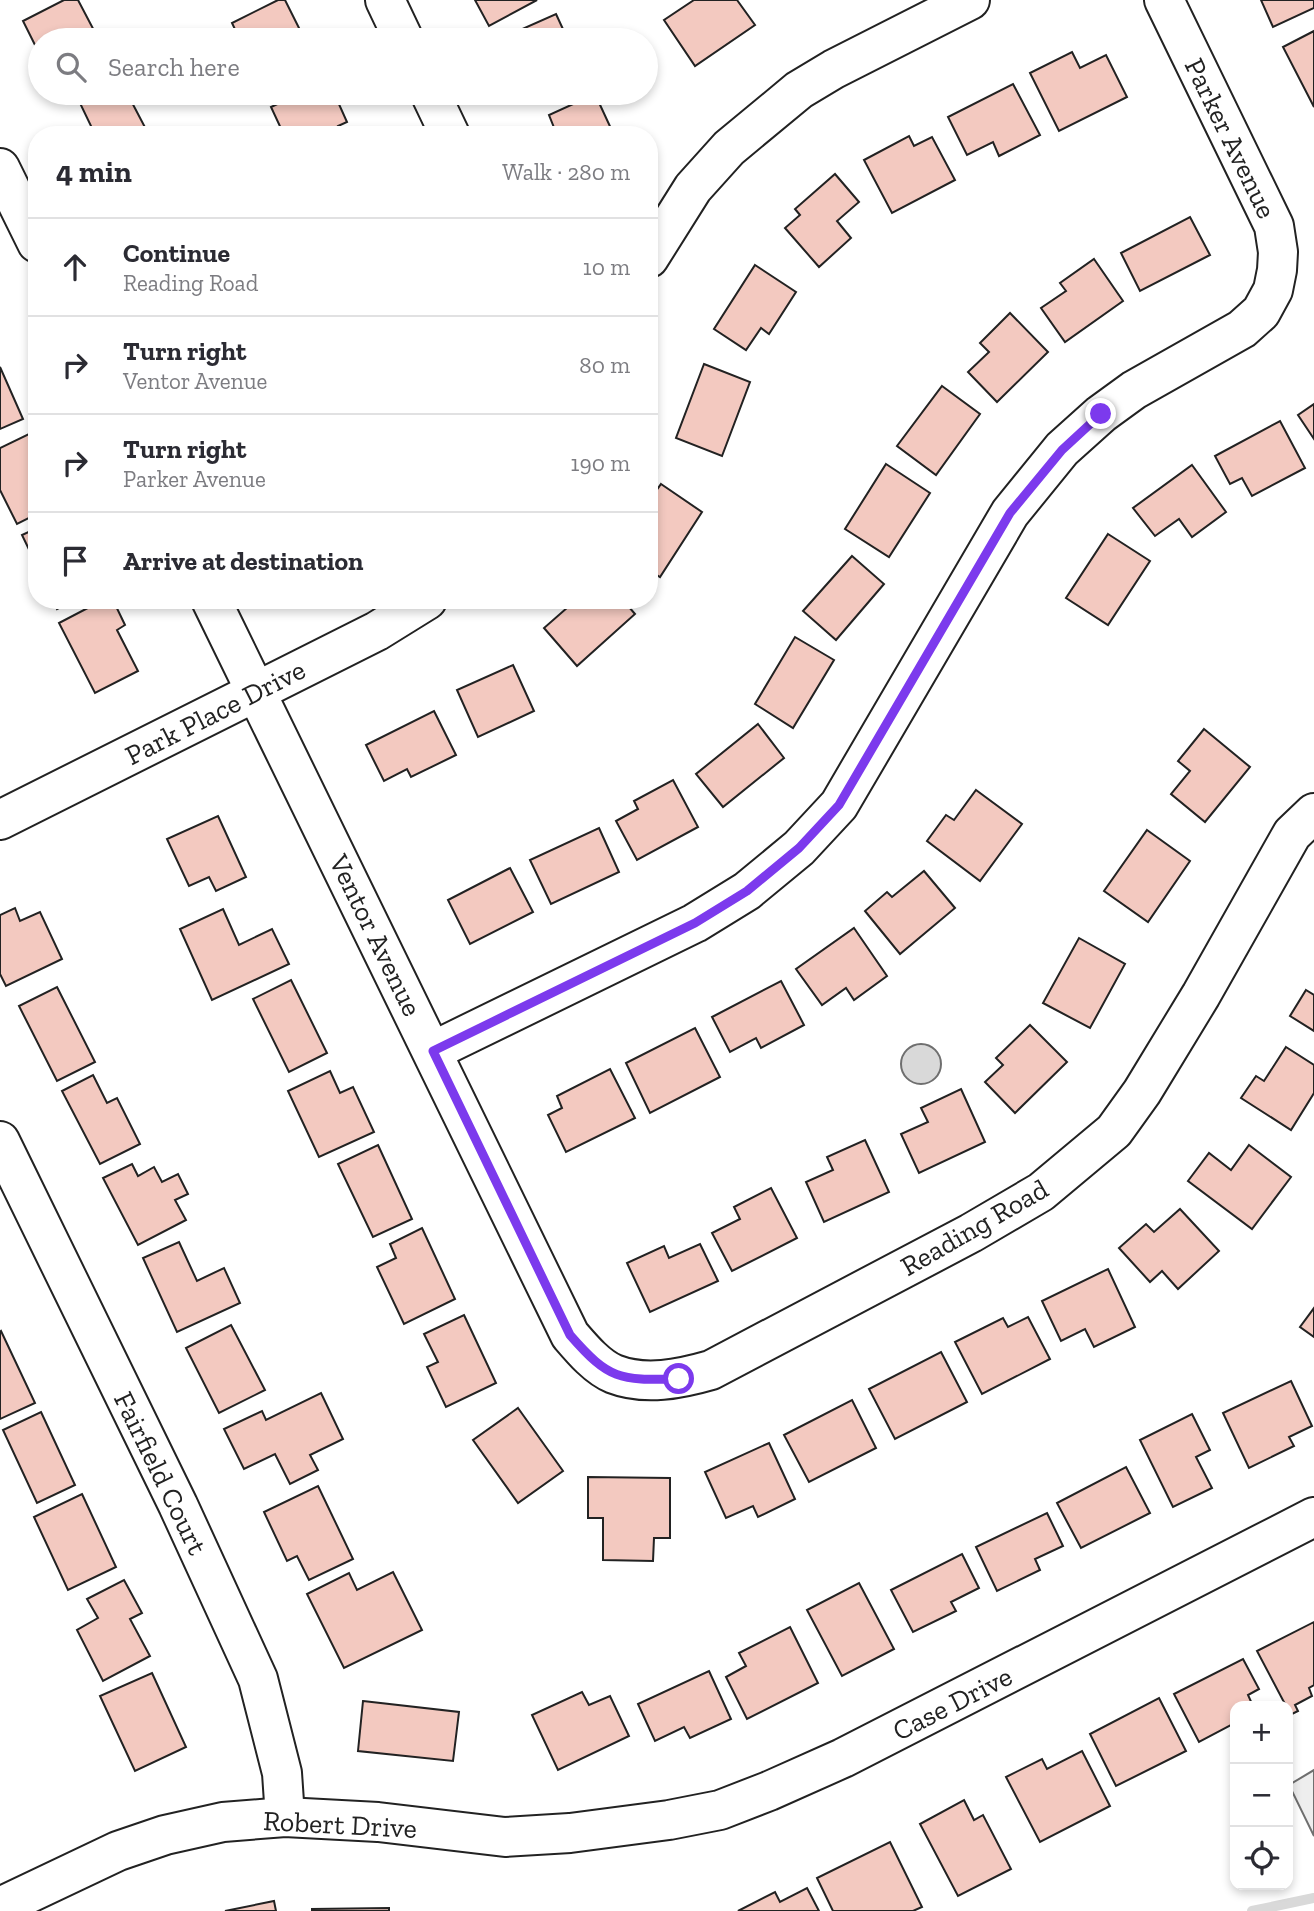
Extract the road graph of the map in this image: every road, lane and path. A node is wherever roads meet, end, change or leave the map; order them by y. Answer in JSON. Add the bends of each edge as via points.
{"nodes":[{"id":1,"x":385,"y":0,"type":"edge"},
{"id":2,"x":969,"y":0,"type":"edge"},
{"id":3,"x":1164,"y":0,"type":"edge"},
{"id":4,"x":398,"y":28,"type":"edge"},
{"id":5,"x":436,"y":105,"type":"edge"},
{"id":6,"x":446,"y":126,"type":"edge"},
{"id":7,"x":0,"y":168,"type":"edge"},
{"id":8,"x":28,"y":225,"type":"edge"},
{"id":9,"x":658,"y":244,"type":"edge"},
{"id":10,"x":215,"y":609,"type":"edge"},
{"id":11,"x":412,"y":609,"type":"edge"},
{"id":12,"x":256,"y":691,"type":"junction"},
{"id":13,"x":1314,"y":813,"type":"edge"},
{"id":14,"x":0,"y":820,"type":"edge"},
{"id":15,"x":433,"y":1051,"type":"junction"},
{"id":16,"x":0,"y":1141,"type":"edge"},
{"id":17,"x":634,"y":1380,"type":"joint"},
{"id":18,"x":1314,"y":1517,"type":"edge"},
{"id":19,"x":285,"y":1816,"type":"junction"},
{"id":20,"x":570,"y":1833,"type":"joint"},
{"id":21,"x":0,"y":1907,"type":"edge"}],
"edges":[{"from":1,"to":4,"type":"street"},
{"from":2,"to":9,"type":"street","via":[[799,90],[729,148],[693,188]]},
{"from":3,"to":15,"type":"street","name":"Parker Avenue","via":[[1274,226],[1277,271],[1261,312],[1242,329],[1134,390],[1062,450],[1010,513],[839,805],[799,848],[747,891],[695,923]]},
{"from":5,"to":6,"type":"street"},
{"from":7,"to":8,"type":"street"},
{"from":10,"to":12,"type":"street","name":"Ventor Avenue"},
{"from":11,"to":12,"type":"street","name":"Park Place Drive"},
{"from":12,"to":14,"type":"street","name":"Park Place Drive"},
{"from":12,"to":15,"type":"street","name":"Ventor Avenue"},
{"from":13,"to":17,"type":"street","name":"Reading Road","via":[[1292,834],[1142,1092],[1114,1131],[1052,1183],[971,1233],[710,1370],[679,1379]]},
{"from":15,"to":17,"type":"street","name":"Ventor Avenue","via":[[570,1335],[612,1374]]},
{"from":16,"to":19,"type":"street","name":"Fairfield Court","via":[[258,1679],[282,1773]]},
{"from":18,"to":20,"type":"street","name":"Case Drive","via":[[855,1752],[769,1791],[720,1810]]},
{"from":19,"to":20,"type":"street","name":"Robert Drive","via":[[506,1837]]},
{"from":19,"to":21,"type":"street","name":"Robert Drive","via":[[223,1822],[165,1835],[117,1851]]}]}
